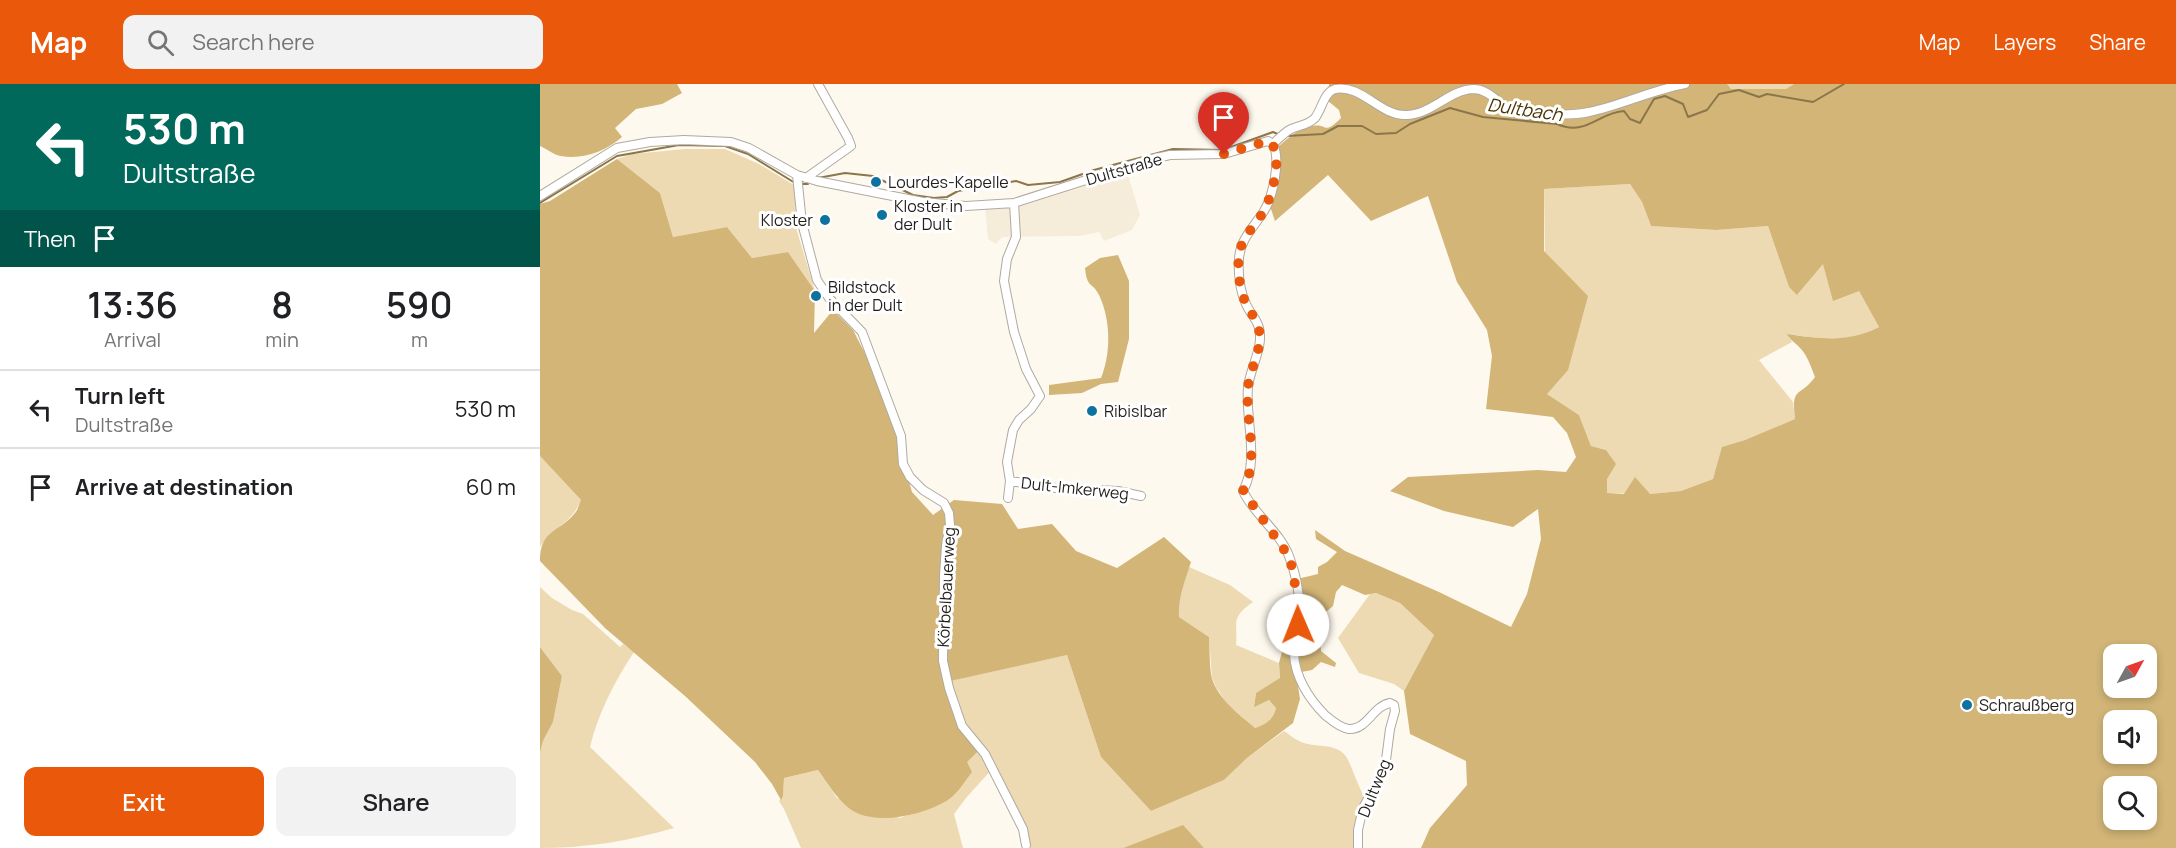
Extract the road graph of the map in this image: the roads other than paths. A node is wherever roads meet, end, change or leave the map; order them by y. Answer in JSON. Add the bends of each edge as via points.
{"nodes":[{"id":1,"x":818,"y":84,"type":"edge"},
{"id":2,"x":1685,"y":84,"type":"edge"},
{"id":3,"x":1273,"y":144,"type":"junction"},
{"id":4,"x":802,"y":176,"type":"junction"},
{"id":5,"x":540,"y":196,"type":"edge"},
{"id":6,"x":1014,"y":203,"type":"junction"},
{"id":7,"x":1010,"y":481,"type":"junction"},
{"id":8,"x":1141,"y":496,"type":"dead end"},
{"id":9,"x":1008,"y":498,"type":"dead end"},
{"id":10,"x":1026,"y":845,"type":"dead end"},
{"id":11,"x":1358,"y":848,"type":"edge"}],
"edges":[{"from":1,"to":4,"type":"street","via":[[851,146]]},
{"from":2,"to":3,"type":"street","via":[[1660,88],[1590,112],[1540,115],[1512,112],[1493,96],[1474,89],[1450,97],[1432,109],[1407,115],[1389,111],[1355,90],[1335,89],[1327,95],[1313,120],[1289,130]]},
{"from":3,"to":6,"type":"street","name":"Dultstraße","via":[[1268,141],[1224,154],[1152,159]]},
{"from":3,"to":11,"type":"street","name":"Dultweg","via":[[1277,159],[1275,176],[1265,209],[1242,243],[1239,256],[1245,304],[1259,329],[1260,341],[1248,387],[1251,464],[1243,491],[1290,558],[1300,611],[1294,654],[1302,685],[1309,695],[1329,718],[1349,729],[1364,723],[1383,704],[1394,705],[1386,760],[1363,808]]},
{"from":4,"to":5,"type":"street","name":"Dultstraße","via":[[731,142],[650,142],[617,148]]},
{"from":4,"to":6,"type":"street","name":"Dultstraße","via":[[923,202],[966,206]]},
{"from":4,"to":10,"type":"street","name":"Körbelbauerweg","via":[[802,223],[817,280],[862,332],[901,436],[903,464],[910,477],[944,503],[949,513],[944,575],[945,672],[962,726],[985,754],[1023,829]]},
{"from":6,"to":7,"type":"street","via":[[1016,237],[1004,281],[1014,332],[1040,396],[1013,430],[1007,462]]},
{"from":7,"to":8,"type":"street","name":"Dult-Imkerweg"},
{"from":7,"to":9,"type":"street"}]}
